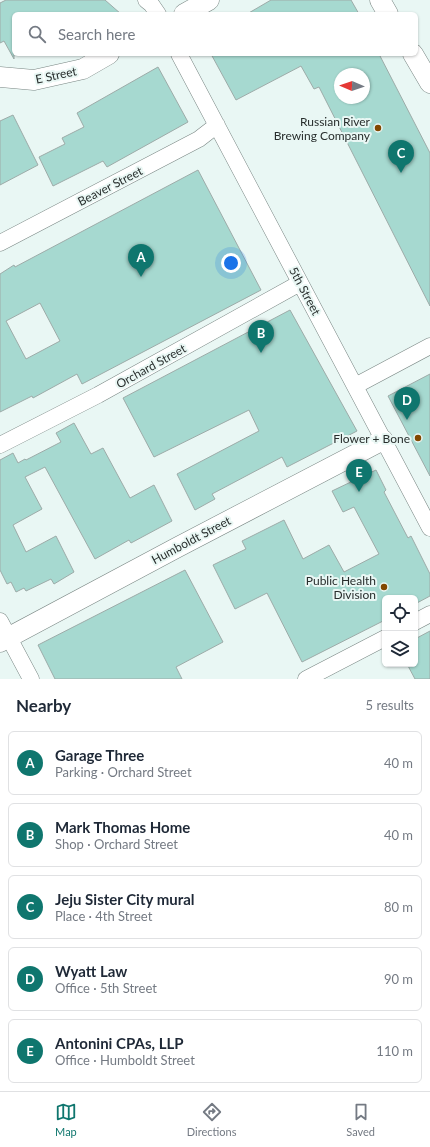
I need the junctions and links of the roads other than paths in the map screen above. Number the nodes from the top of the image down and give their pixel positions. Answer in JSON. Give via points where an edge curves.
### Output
{"nodes":[{"id":1,"x":146,"y":0,"type":"edge"},
{"id":2,"x":209,"y":0,"type":"edge"},
{"id":3,"x":380,"y":0,"type":"edge"},
{"id":4,"x":156,"y":12,"type":"edge"},
{"id":5,"x":188,"y":12,"type":"edge"},
{"id":6,"x":387,"y":12,"type":"edge"},
{"id":7,"x":106,"y":56,"type":"edge"},
{"id":8,"x":180,"y":56,"type":"edge"},
{"id":9,"x":414,"y":56,"type":"edge"},
{"id":10,"x":0,"y":77,"type":"edge"},
{"id":11,"x":430,"y":83,"type":"edge"},
{"id":12,"x":217,"y":125,"type":"junction"},
{"id":13,"x":0,"y":243,"type":"edge"},
{"id":14,"x":300,"y":283,"type":"junction"},
{"id":15,"x":430,"y":346,"type":"edge"},
{"id":16,"x":355,"y":386,"type":"junction"},
{"id":17,"x":383,"y":440,"type":"junction"},
{"id":18,"x":0,"y":445,"type":"edge"},
{"id":19,"x":430,"y":528,"type":"edge"},
{"id":20,"x":430,"y":614,"type":"edge"},
{"id":21,"x":418,"y":620,"type":"edge"},
{"id":22,"x":3,"y":633,"type":"edge"},
{"id":23,"x":382,"y":640,"type":"edge"},
{"id":24,"x":31,"y":679,"type":"edge"},
{"id":25,"x":306,"y":679,"type":"edge"}],
"edges":[{"from":1,"to":4,"type":"street"},
{"from":2,"to":5,"type":"street"},
{"from":3,"to":6,"type":"street"},
{"from":7,"to":10,"type":"street","name":"E Street","via":[[83,69],[34,80]]},
{"from":8,"to":12,"type":"street","name":"5th Street"},
{"from":9,"to":11,"type":"street"},
{"from":12,"to":13,"type":"street","name":"Beaver Street","via":[[199,139]]},
{"from":12,"to":14,"type":"street","name":"5th Street"},
{"from":14,"to":16,"type":"street","name":"5th Street"},
{"from":14,"to":18,"type":"street","name":"Orchard Street","via":[[98,395]]},
{"from":15,"to":16,"type":"street"},
{"from":16,"to":17,"type":"street","name":"5th Street"},
{"from":17,"to":19,"type":"street","name":"5th Street"},
{"from":17,"to":22,"type":"street","name":"Humboldt Street"},
{"from":20,"to":21,"type":"street"},
{"from":22,"to":24,"type":"street"},
{"from":23,"to":25,"type":"street"}]}
